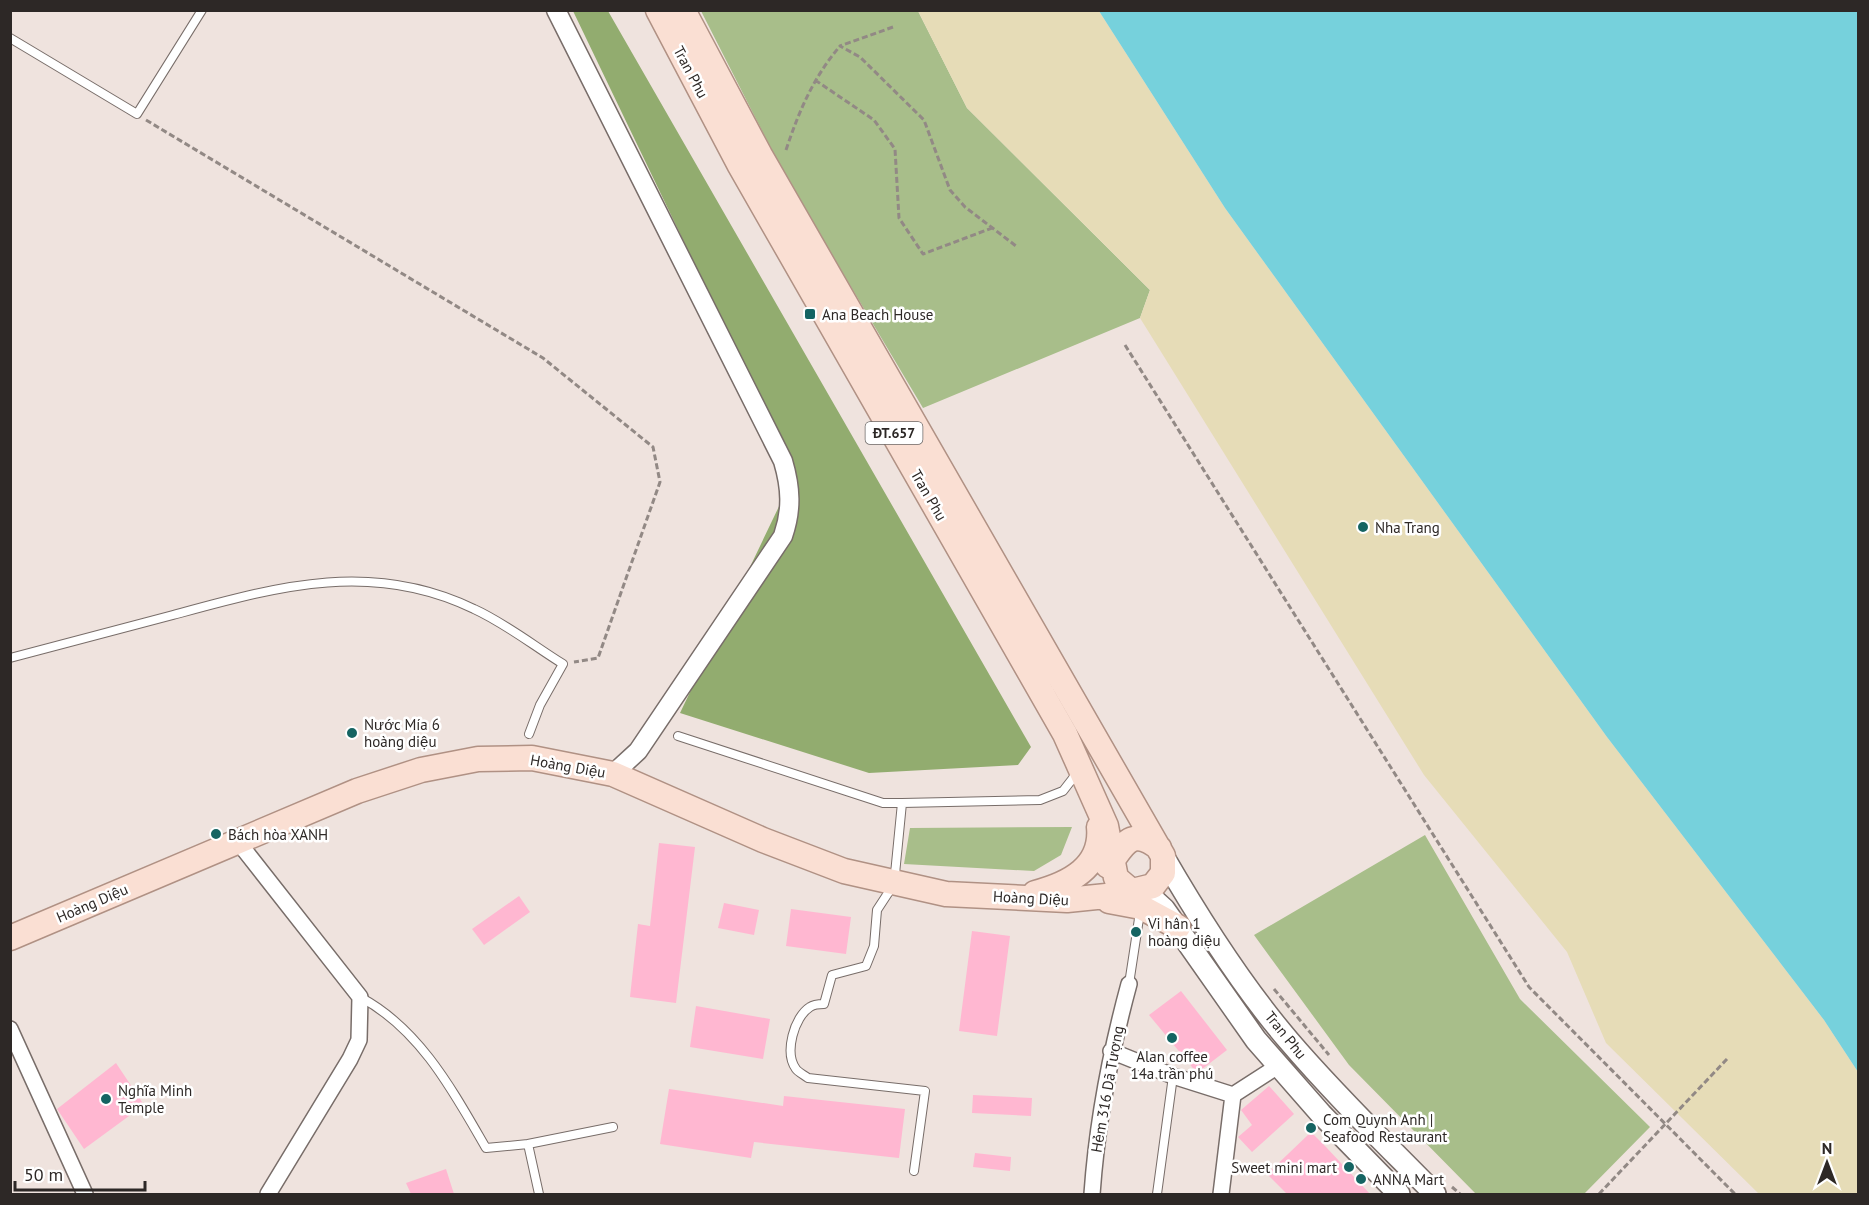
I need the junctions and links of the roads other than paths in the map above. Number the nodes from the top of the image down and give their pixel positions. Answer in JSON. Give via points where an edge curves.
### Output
{"nodes":[{"id":1,"x":202,"y":10,"type":"edge"},
{"id":2,"x":556,"y":10,"type":"edge"},
{"id":3,"x":658,"y":10,"type":"edge"},
{"id":4,"x":683,"y":10,"type":"edge"},
{"id":5,"x":10,"y":38,"type":"edge"},
{"id":6,"x":10,"y":658,"type":"edge"},
{"id":7,"x":529,"y":734,"type":"dead end"},
{"id":8,"x":678,"y":736,"type":"dead end"},
{"id":9,"x":1079,"y":765,"type":"junction"},
{"id":10,"x":613,"y":774,"type":"junction"},
{"id":11,"x":902,"y":802,"type":"junction"},
{"id":12,"x":1096,"y":802,"type":"junction"},
{"id":13,"x":239,"y":843,"type":"junction"},
{"id":14,"x":1161,"y":852,"type":"junction"},
{"id":15,"x":1112,"y":862,"type":"junction"},
{"id":16,"x":894,"y":884,"type":"junction"},
{"id":17,"x":1017,"y":896,"type":"junction"},
{"id":18,"x":1139,"y":899,"type":"junction"},
{"id":19,"x":1178,"y":927,"type":"joint"},
{"id":20,"x":10,"y":938,"type":"edge"},
{"id":21,"x":1129,"y":984,"type":"joint"},
{"id":22,"x":360,"y":997,"type":"junction"},
{"id":23,"x":10,"y":1029,"type":"edge"},
{"id":24,"x":1111,"y":1051,"type":"junction"},
{"id":25,"x":1278,"y":1066,"type":"junction"},
{"id":26,"x":1173,"y":1076,"type":"junction"},
{"id":27,"x":1233,"y":1095,"type":"junction"},
{"id":28,"x":613,"y":1127,"type":"dead end"},
{"id":29,"x":528,"y":1144,"type":"junction"},
{"id":30,"x":914,"y":1171,"type":"dead end"},
{"id":31,"x":85,"y":1194,"type":"edge"},
{"id":32,"x":268,"y":1194,"type":"edge"},
{"id":33,"x":539,"y":1194,"type":"edge"},
{"id":34,"x":1092,"y":1194,"type":"edge"},
{"id":35,"x":1157,"y":1194,"type":"edge"},
{"id":36,"x":1221,"y":1194,"type":"edge"},
{"id":37,"x":1399,"y":1194,"type":"edge"},
{"id":38,"x":1435,"y":1194,"type":"edge"}],
"edges":[{"from":1,"to":5,"type":"lane","via":[[136,114]]},
{"from":2,"to":10,"type":"street","via":[[783,462],[791,495],[790,517],[783,536],[638,751]]},
{"from":3,"to":9,"type":"main road","name":"Tran Phu","number":"ĐT.657","via":[[739,164],[1065,734]]},
{"from":4,"to":14,"type":"main road","name":"Tran Phu","number":"ĐT.657","via":[[760,155]]},
{"from":6,"to":7,"type":"lane","via":[[301,583],[345,579],[389,583],[474,609],[563,664]]},
{"from":8,"to":11,"type":"lane","via":[[883,803]]},
{"from":9,"to":11,"type":"lane","via":[[1076,777],[1063,791],[1040,800]]},
{"from":9,"to":12,"type":"main road","name":"Tran Phu","number":"ĐT.657"},
{"from":10,"to":13,"type":"main road","name":"Hoàng Diệu","via":[[532,758],[478,759],[421,770],[357,791]]},
{"from":10,"to":16,"type":"main road","name":"Hoàng Diệu","via":[[795,853],[844,872]]},
{"from":11,"to":16,"type":"lane"},
{"from":12,"to":15,"type":"main road","name":"Tran Phu","number":"ĐT.657","via":[[1111,841]]},
{"from":12,"to":17,"type":"main road","via":[[1100,836],[1091,863],[1068,882]]},
{"from":13,"to":20,"type":"main road","name":"Hoàng Diệu"},
{"from":13,"to":22,"type":"street"},
{"from":14,"to":15,"type":"main road","via":[[1144,839],[1135,839],[1120,847]]},
{"from":14,"to":18,"type":"main road","via":[[1160,880]]},
{"from":14,"to":38,"type":"main road","name":"Tran Phu","number":"ĐT.657","via":[[1196,913],[1288,1040]]},
{"from":15,"to":17,"type":"main road","name":"Hoàng Diệu","via":[[1101,874],[1085,882],[1052,892]]},
{"from":15,"to":18,"type":"main road","number":"ĐT.657","via":[[1121,885]]},
{"from":16,"to":17,"type":"main road","name":"Hoàng Diệu","via":[[946,894]]},
{"from":16,"to":30,"type":"lane","via":[[877,909],[874,946],[866,966],[832,975],[824,1004],[812,1005],[799,1017],[792,1041],[793,1061],[796,1070],[808,1078],[925,1090]]},
{"from":17,"to":18,"type":"main road","name":"Hoàng Diệu","via":[[1043,900]]},
{"from":18,"to":19,"type":"main road"},
{"from":18,"to":21,"type":"lane"},
{"from":19,"to":25,"type":"main road","name":"Tran Phu","via":[[1232,1008]]},
{"from":21,"to":24,"type":"street","name":"Hẻm 316 Dã Tượng"},
{"from":22,"to":29,"type":"lane","via":[[396,1020],[452,1089],[486,1148]]},
{"from":22,"to":32,"type":"street","via":[[358,1040],[350,1059]]},
{"from":23,"to":31,"type":"street"},
{"from":24,"to":26,"type":"street"},
{"from":24,"to":34,"type":"street","name":"Hẻm 316 Dã Tượng"},
{"from":25,"to":27,"type":"street"},
{"from":25,"to":37,"type":"main road","name":"Tran Phu"},
{"from":26,"to":27,"type":"street"},
{"from":26,"to":35,"type":"lane"},
{"from":27,"to":36,"type":"street"},
{"from":28,"to":29,"type":"lane"},
{"from":29,"to":33,"type":"lane"}]}
